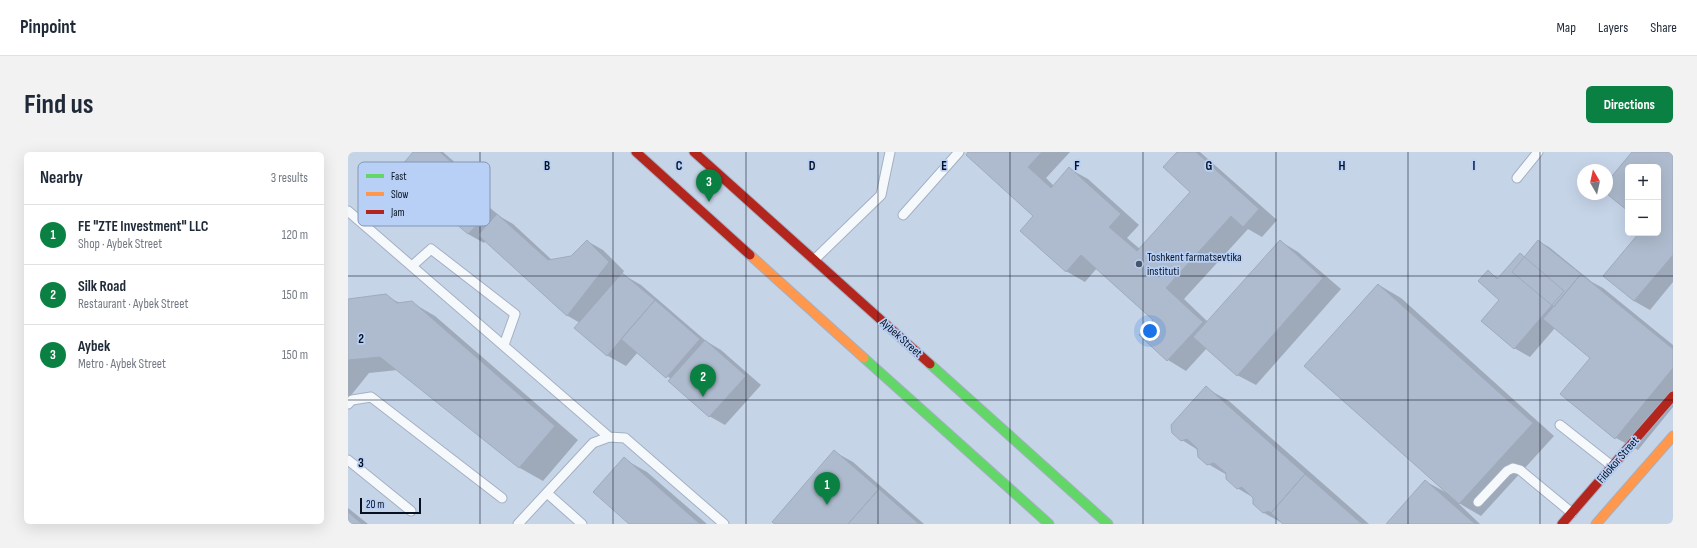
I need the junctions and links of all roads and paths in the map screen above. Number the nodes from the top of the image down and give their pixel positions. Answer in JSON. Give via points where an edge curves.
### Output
{"nodes":[{"id":1,"x":636,"y":152,"type":"edge"},
{"id":2,"x":694,"y":152,"type":"edge"},
{"id":3,"x":890,"y":152,"type":"edge"},
{"id":4,"x":959,"y":152,"type":"edge"},
{"id":5,"x":1538,"y":152,"type":"edge"},
{"id":6,"x":1517,"y":178,"type":"dead end"},
{"id":7,"x":348,"y":211,"type":"edge"},
{"id":8,"x":904,"y":215,"type":"dead end"},
{"id":9,"x":358,"y":220,"type":"edge"},
{"id":10,"x":365,"y":226,"type":"edge"},
{"id":11,"x":814,"y":260,"type":"junction"},
{"id":12,"x":412,"y":266,"type":"junction"},
{"id":13,"x":504,"y":345,"type":"junction"},
{"id":14,"x":1673,"y":396,"type":"edge"},
{"id":15,"x":348,"y":404,"type":"edge"},
{"id":16,"x":1560,"y":425,"type":"dead end"},
{"id":17,"x":1673,"y":436,"type":"edge"},
{"id":18,"x":609,"y":437,"type":"junction"},
{"id":19,"x":348,"y":460,"type":"edge"},
{"id":20,"x":1612,"y":466,"type":"junction"},
{"id":21,"x":547,"y":493,"type":"junction"},
{"id":22,"x":502,"y":498,"type":"dead end"},
{"id":23,"x":1478,"y":502,"type":"dead end"},
{"id":24,"x":411,"y":511,"type":"dead end"},
{"id":25,"x":1572,"y":513,"type":"junction"},
{"id":26,"x":518,"y":524,"type":"edge"},
{"id":27,"x":582,"y":524,"type":"edge"},
{"id":28,"x":724,"y":524,"type":"edge"},
{"id":29,"x":1049,"y":524,"type":"edge"},
{"id":30,"x":1108,"y":524,"type":"edge"},
{"id":31,"x":1562,"y":524,"type":"edge"},
{"id":32,"x":1596,"y":524,"type":"edge"}],
"edges":[{"from":1,"to":29,"type":"main road"},
{"from":2,"to":11,"type":"main road","name":"Aybek Street"},
{"from":3,"to":11,"type":"lane","via":[[881,195]]},
{"from":4,"to":8,"type":"lane"},
{"from":5,"to":6,"type":"lane"},
{"from":7,"to":9,"type":"lane"},
{"from":10,"to":12,"type":"lane"},
{"from":11,"to":30,"type":"main road","name":"Aybek Street"},
{"from":12,"to":13,"type":"lane"},
{"from":12,"to":13,"type":"lane","via":[[431,249],[515,314]]},
{"from":13,"to":18,"type":"lane"},
{"from":14,"to":20,"type":"main road","name":"Fidokor Street"},
{"from":15,"to":22,"type":"lane","via":[[352,400],[370,397]]},
{"from":16,"to":20,"type":"lane"},
{"from":17,"to":32,"type":"main road"},
{"from":18,"to":21,"type":"lane","via":[[593,443]]},
{"from":18,"to":28,"type":"lane","via":[[625,438]]},
{"from":19,"to":24,"type":"lane"},
{"from":20,"to":25,"type":"main road","name":"Fidokor Street"},
{"from":21,"to":26,"type":"lane"},
{"from":21,"to":27,"type":"lane"},
{"from":23,"to":25,"type":"lane","via":[[1507,471],[1513,468],[1520,470]]},
{"from":25,"to":31,"type":"main road","name":"Fidokor Street"}]}
